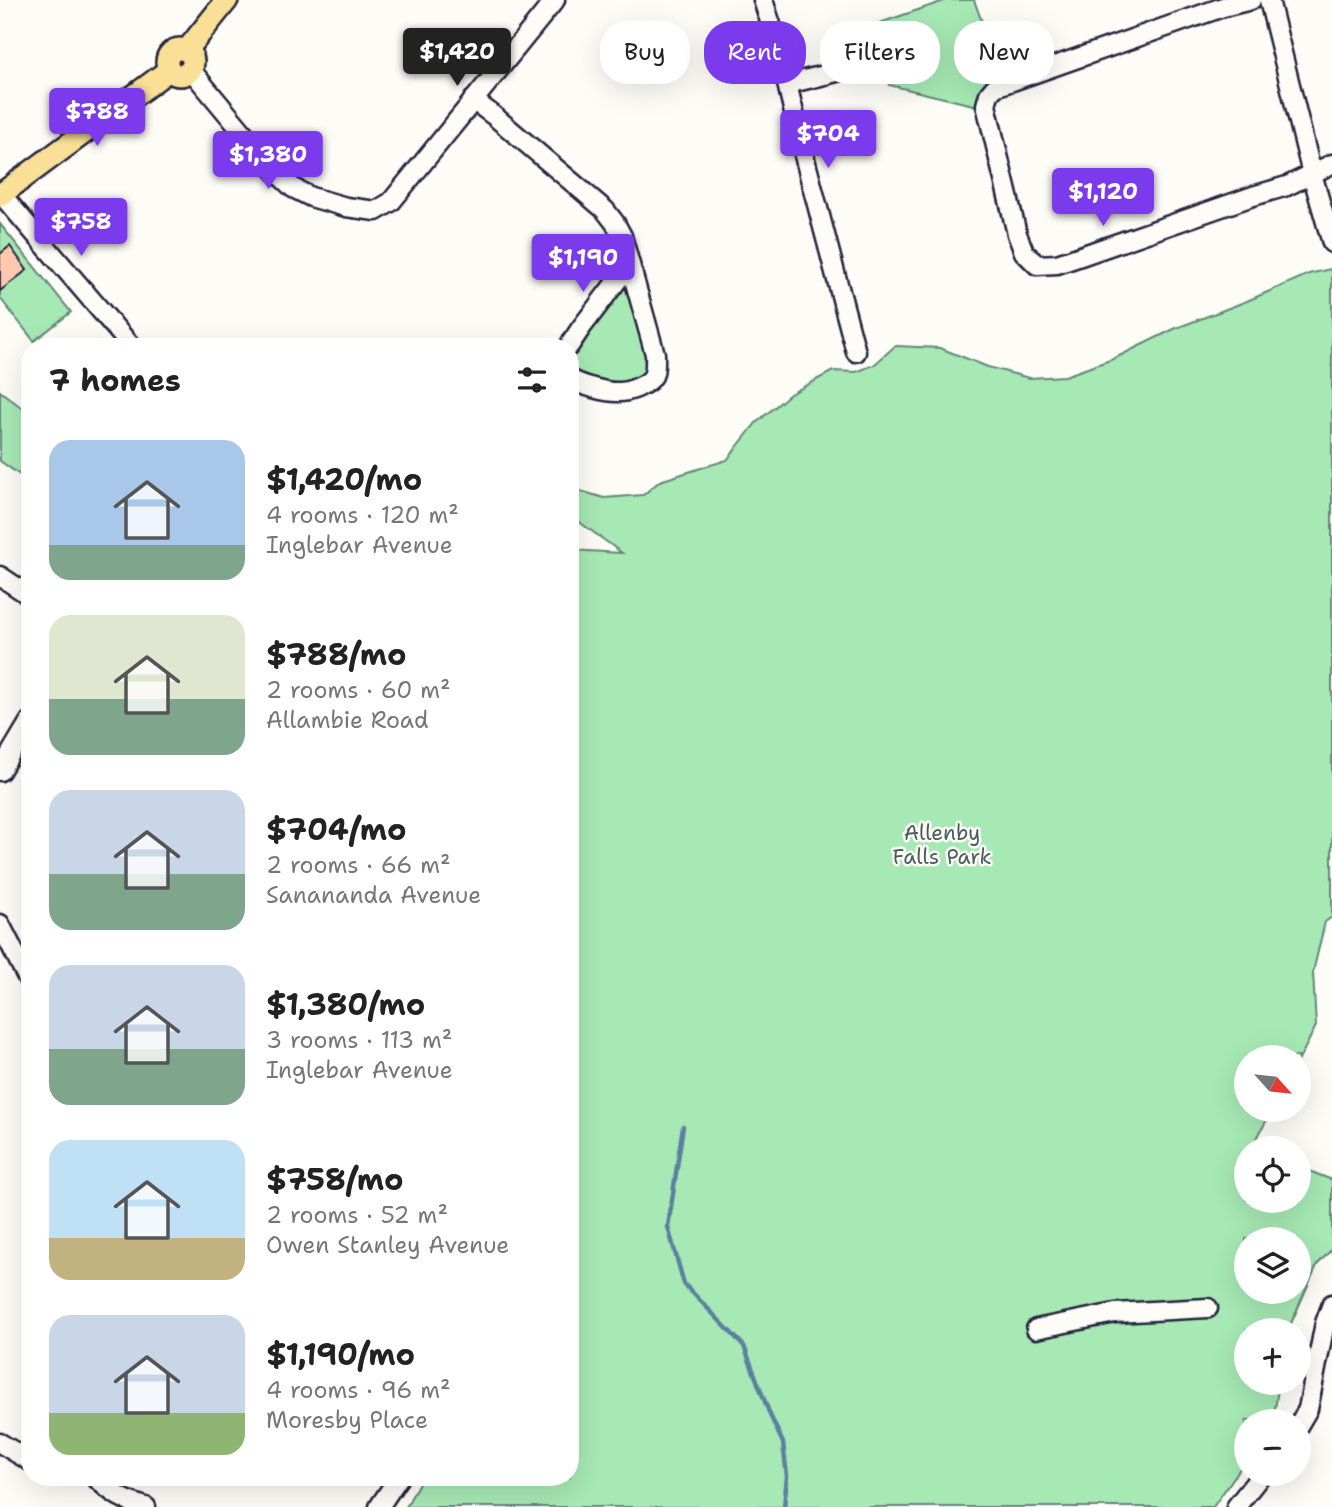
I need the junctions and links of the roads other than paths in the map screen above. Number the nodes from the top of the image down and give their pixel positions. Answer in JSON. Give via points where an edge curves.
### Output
{"nodes":[{"id":1,"x":227,"y":0,"type":"edge"},
{"id":2,"x":555,"y":0,"type":"edge"},
{"id":3,"x":763,"y":0,"type":"edge"},
{"id":4,"x":1251,"y":0,"type":"edge"},
{"id":5,"x":1269,"y":0,"type":"edge"},
{"id":6,"x":770,"y":21,"type":"edge"},
{"id":7,"x":182,"y":63,"type":"junction"},
{"id":8,"x":787,"y":84,"type":"edge"},
{"id":9,"x":473,"y":100,"type":"junction"},
{"id":10,"x":1332,"y":164,"type":"edge"},
{"id":11,"x":1312,"y":174,"type":"junction"},
{"id":12,"x":1,"y":194,"type":"edge"},
{"id":13,"x":1332,"y":243,"type":"edge"},
{"id":14,"x":629,"y":265,"type":"junction"},
{"id":15,"x":124,"y":338,"type":"edge"},
{"id":16,"x":574,"y":338,"type":"edge"},
{"id":17,"x":856,"y":352,"type":"dead end"},
{"id":18,"x":579,"y":383,"type":"edge"},
{"id":19,"x":0,"y":576,"type":"edge"},
{"id":20,"x":21,"y":590,"type":"edge"},
{"id":21,"x":21,"y":736,"type":"edge"},
{"id":22,"x":0,"y":771,"type":"edge"},
{"id":23,"x":0,"y":924,"type":"edge"},
{"id":24,"x":21,"y":965,"type":"edge"},
{"id":25,"x":1332,"y":1304,"type":"edge"},
{"id":26,"x":1208,"y":1308,"type":"dead end"},
{"id":27,"x":1036,"y":1329,"type":"dead end"},
{"id":28,"x":1308,"y":1409,"type":"edge"},
{"id":29,"x":0,"y":1443,"type":"edge"},
{"id":30,"x":21,"y":1456,"type":"edge"},
{"id":31,"x":104,"y":1486,"type":"edge"},
{"id":32,"x":393,"y":1486,"type":"edge"},
{"id":33,"x":1253,"y":1486,"type":"edge"},
{"id":34,"x":146,"y":1507,"type":"edge"},
{"id":35,"x":379,"y":1507,"type":"edge"},
{"id":36,"x":1236,"y":1507,"type":"edge"}],
"edges":[{"from":1,"to":7,"type":"main road"},
{"from":2,"to":9,"type":"street"},
{"from":3,"to":6,"type":"street"},
{"from":4,"to":11,"type":"street","via":[[995,88],[989,94],[986,105],[1024,253],[1037,265],[1056,264]]},
{"from":5,"to":11,"type":"street"},
{"from":7,"to":9,"type":"street","via":[[293,188],[334,204],[376,211],[391,202]]},
{"from":7,"to":12,"type":"main road"},
{"from":8,"to":17,"type":"street"},
{"from":9,"to":14,"type":"street","via":[[605,210],[622,236]]},
{"from":10,"to":11,"type":"street"},
{"from":11,"to":13,"type":"street"},
{"from":12,"to":15,"type":"street"},
{"from":14,"to":16,"type":"street"},
{"from":14,"to":18,"type":"street","via":[[655,354],[652,378],[620,392]]},
{"from":19,"to":20,"type":"street"},
{"from":21,"to":22,"type":"street"},
{"from":23,"to":24,"type":"street"},
{"from":25,"to":28,"type":"street"},
{"from":26,"to":27,"type":"street","via":[[1115,1313]]},
{"from":29,"to":30,"type":"street"},
{"from":31,"to":34,"type":"street"},
{"from":32,"to":35,"type":"street"},
{"from":33,"to":36,"type":"street"}]}
